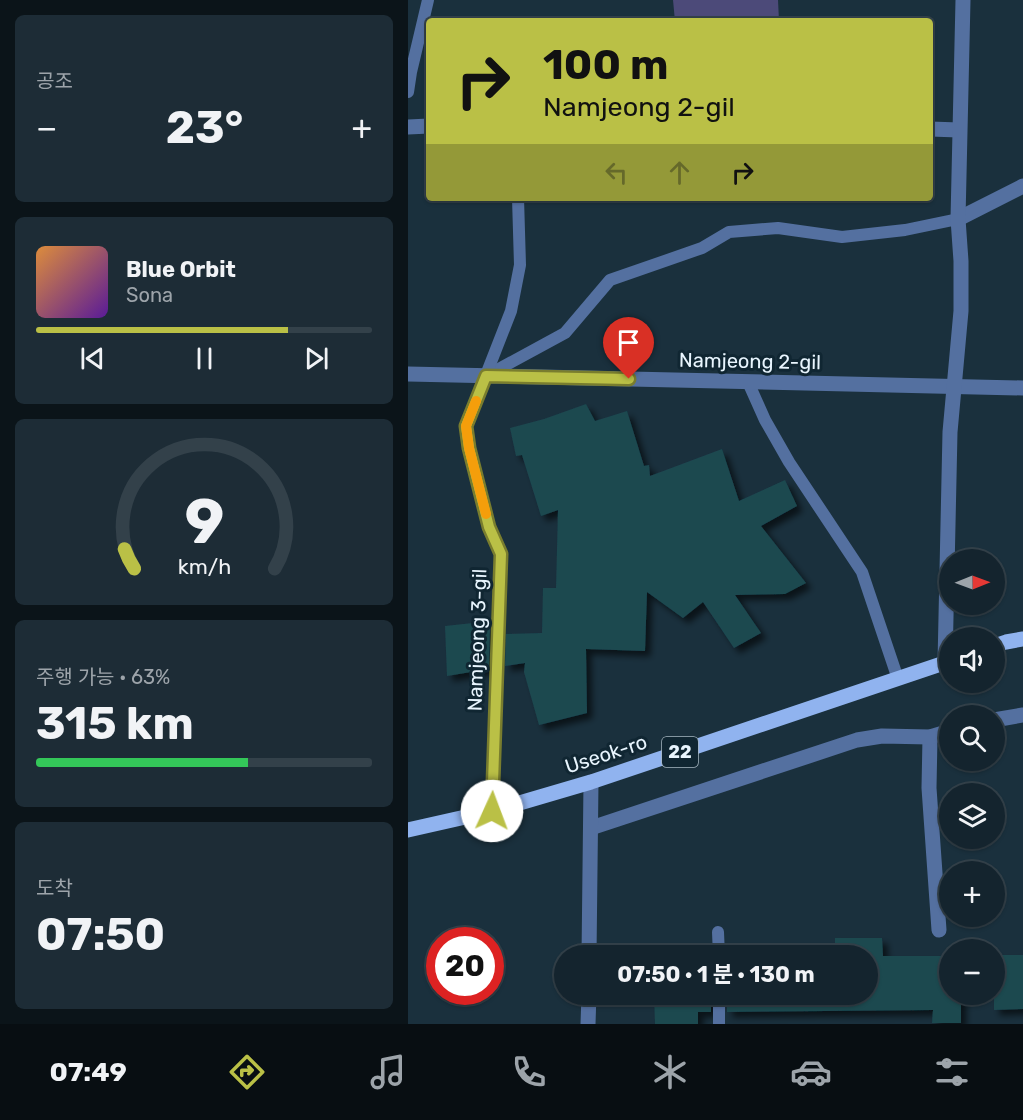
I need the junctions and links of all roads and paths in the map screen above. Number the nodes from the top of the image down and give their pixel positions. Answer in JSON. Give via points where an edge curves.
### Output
{"nodes":[{"id":1,"x":428,"y":0,"type":"edge"},
{"id":2,"x":963,"y":0,"type":"edge"},
{"id":3,"x":408,"y":92,"type":"edge"},
{"id":4,"x":426,"y":126,"type":"edge"},
{"id":5,"x":408,"y":127,"type":"edge"},
{"id":6,"x":933,"y":129,"type":"edge"},
{"id":7,"x":959,"y":130,"type":"junction"},
{"id":8,"x":1023,"y":186,"type":"edge"},
{"id":9,"x":518,"y":201,"type":"edge"},
{"id":10,"x":958,"y":219,"type":"junction"},
{"id":11,"x":408,"y":374,"type":"edge"},
{"id":12,"x":486,"y":376,"type":"junction"},
{"id":13,"x":748,"y":382,"type":"junction"},
{"id":14,"x":955,"y":387,"type":"junction"},
{"id":15,"x":1023,"y":388,"type":"edge"},
{"id":16,"x":947,"y":627,"type":"edge"},
{"id":17,"x":1023,"y":639,"type":"edge"},
{"id":18,"x":1005,"y":642,"type":"edge"},
{"id":19,"x":939,"y":665,"type":"edge"},
{"id":20,"x":898,"y":679,"type":"junction"},
{"id":21,"x":1023,"y":715,"type":"edge"},
{"id":22,"x":1005,"y":718,"type":"edge"},
{"id":23,"x":939,"y":734,"type":"edge"},
{"id":24,"x":930,"y":737,"type":"junction"},
{"id":25,"x":591,"y":782,"type":"junction"},
{"id":26,"x":492,"y":811,"type":"junction"},
{"id":27,"x":591,"y":828,"type":"junction"},
{"id":28,"x":408,"y":830,"type":"edge"},
{"id":29,"x":939,"y":930,"type":"dead end"},
{"id":30,"x":718,"y":932,"type":"dead end"},
{"id":31,"x":589,"y":945,"type":"edge"},
{"id":32,"x":718,"y":945,"type":"edge"},
{"id":33,"x":589,"y":1005,"type":"edge"},
{"id":34,"x":719,"y":1005,"type":"edge"},
{"id":35,"x":588,"y":1024,"type":"edge"},
{"id":36,"x":719,"y":1024,"type":"edge"}],
"edges":[{"from":1,"to":3,"type":"lane"},
{"from":2,"to":7,"type":"street"},
{"from":4,"to":5,"type":"street"},
{"from":6,"to":7,"type":"street"},
{"from":7,"to":10,"type":"street"},
{"from":8,"to":10,"type":"street"},
{"from":9,"to":12,"type":"lane","name":"Namjeong 3-gil","via":[[520,265],[511,311]]},
{"from":10,"to":12,"type":"lane","via":[[842,237],[778,228],[729,232],[702,248],[610,280],[565,333]]},
{"from":10,"to":14,"type":"street","via":[[962,310]]},
{"from":11,"to":12,"type":"street","name":"Namjeong 2-gil"},
{"from":12,"to":13,"type":"street","name":"Namjeong 2-gil"},
{"from":12,"to":26,"type":"lane","name":"Namjeong 3-gil","via":[[466,426],[489,527],[501,554]]},
{"from":13,"to":14,"type":"street","name":"Namjeong 2-gil"},
{"from":13,"to":20,"type":"lane","via":[[789,462],[862,572]]},
{"from":14,"to":15,"type":"street","name":"Namjeong 2-gil"},
{"from":14,"to":16,"type":"street","via":[[950,432]]},
{"from":17,"to":18,"type":"main road"},
{"from":19,"to":20,"type":"main road","name":"Useok-ro","number":"22"},
{"from":20,"to":25,"type":"main road","name":"Useok-ro","number":"22"},
{"from":21,"to":22,"type":"street"},
{"from":23,"to":24,"type":"street"},
{"from":24,"to":27,"type":"street","via":[[857,740]]},
{"from":24,"to":29,"type":"street","via":[[929,788]]},
{"from":25,"to":26,"type":"main road","name":"Useok-ro","number":"22"},
{"from":25,"to":27,"type":"street"},
{"from":26,"to":28,"type":"main road","name":"Useok-ro","number":"22"},
{"from":27,"to":31,"type":"street"},
{"from":30,"to":32,"type":"lane"},
{"from":33,"to":35,"type":"street"},
{"from":34,"to":36,"type":"lane"}]}
